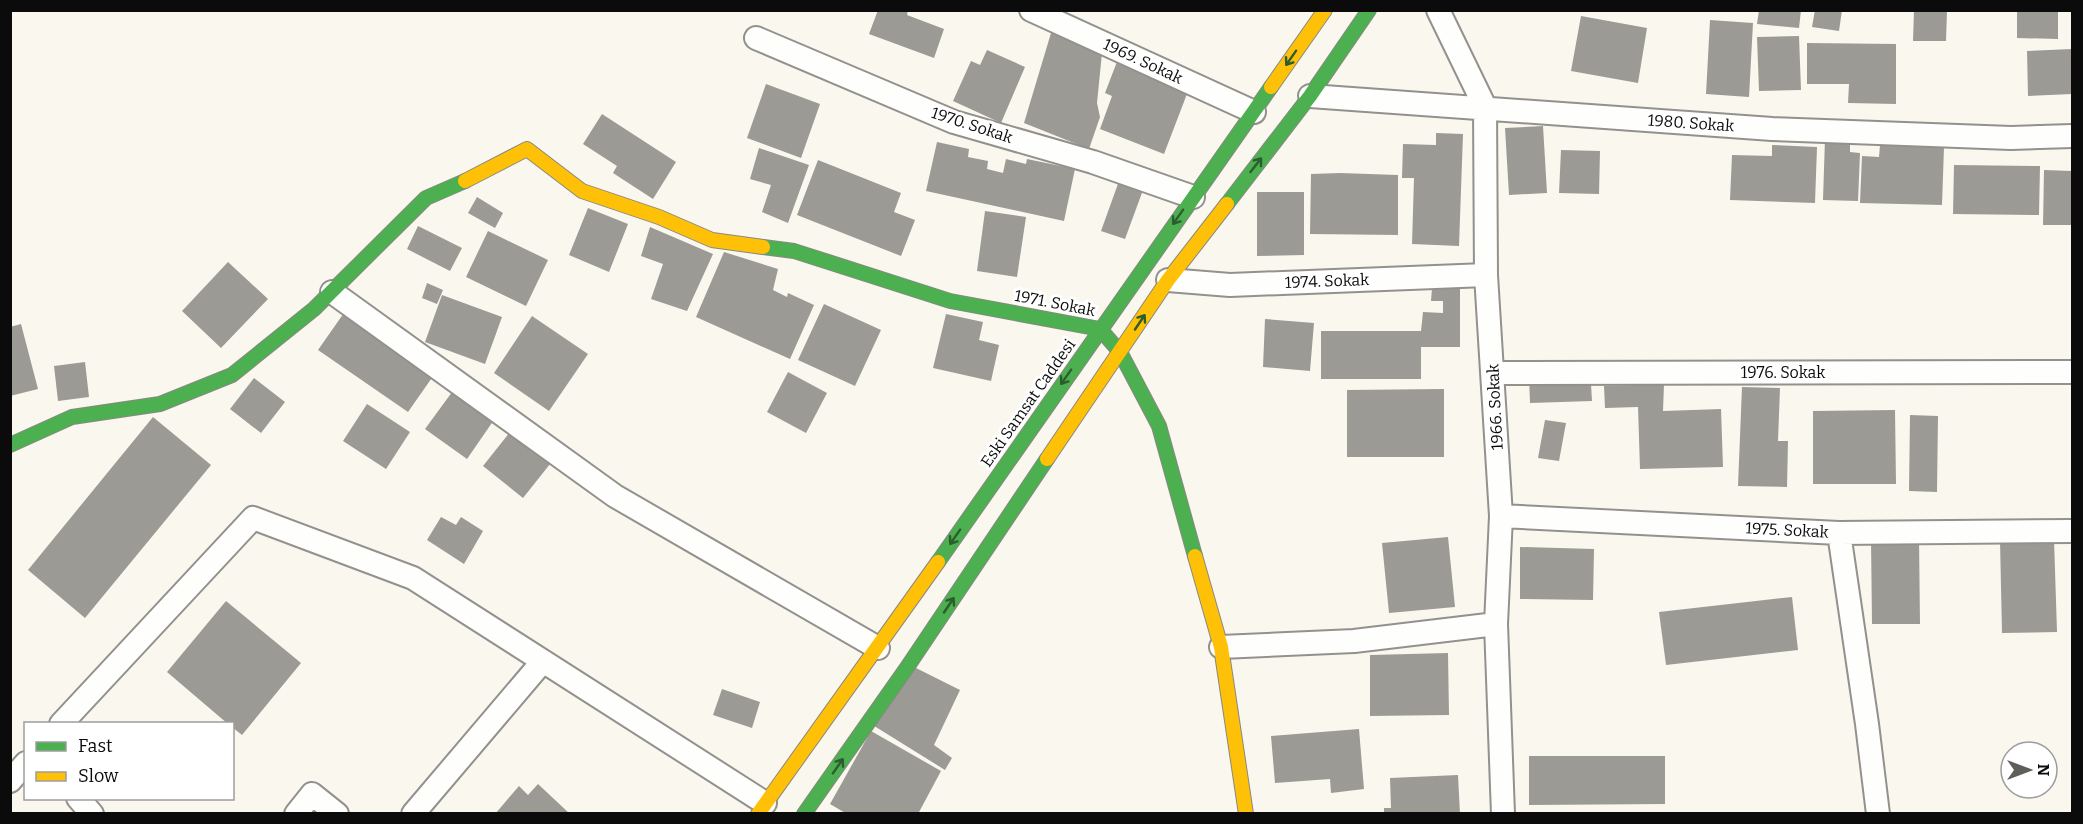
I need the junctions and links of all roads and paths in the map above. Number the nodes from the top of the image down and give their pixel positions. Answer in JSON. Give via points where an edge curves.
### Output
{"nodes":[{"id":1,"x":1031,"y":10,"type":"edge"},
{"id":2,"x":1325,"y":10,"type":"edge"},
{"id":3,"x":1370,"y":10,"type":"edge"},
{"id":4,"x":1437,"y":10,"type":"edge"},
{"id":5,"x":756,"y":38,"type":"dead end"},
{"id":6,"x":1310,"y":96,"type":"junction"},
{"id":7,"x":1485,"y":107,"type":"junction"},
{"id":8,"x":1254,"y":112,"type":"junction"},
{"id":9,"x":2073,"y":136,"type":"edge"},
{"id":10,"x":1193,"y":197,"type":"junction"},
{"id":11,"x":1486,"y":275,"type":"junction"},
{"id":12,"x":1168,"y":280,"type":"junction"},
{"id":13,"x":333,"y":292,"type":"junction"},
{"id":14,"x":1100,"y":329,"type":"junction"},
{"id":15,"x":1120,"y":352,"type":"junction"},
{"id":16,"x":2073,"y":372,"type":"edge"},
{"id":17,"x":1493,"y":373,"type":"junction"},
{"id":18,"x":10,"y":445,"type":"edge"},
{"id":19,"x":1501,"y":516,"type":"junction"},
{"id":20,"x":2073,"y":531,"type":"edge"},
{"id":21,"x":1839,"y":533,"type":"junction"},
{"id":22,"x":1496,"y":624,"type":"junction"},
{"id":23,"x":1221,"y":647,"type":"junction"},
{"id":24,"x":878,"y":648,"type":"junction"},
{"id":25,"x":543,"y":661,"type":"junction"},
{"id":26,"x":62,"y":722,"type":"edge"},
{"id":27,"x":24,"y":765,"type":"edge"},
{"id":28,"x":10,"y":781,"type":"edge"},
{"id":29,"x":80,"y":800,"type":"edge"},
{"id":30,"x":761,"y":808,"type":"edge"},
{"id":31,"x":92,"y":813,"type":"edge"},
{"id":32,"x":296,"y":813,"type":"edge"},
{"id":33,"x":337,"y":813,"type":"edge"},
{"id":34,"x":413,"y":813,"type":"edge"},
{"id":35,"x":804,"y":813,"type":"edge"},
{"id":36,"x":1246,"y":813,"type":"edge"},
{"id":37,"x":1503,"y":813,"type":"edge"},
{"id":38,"x":1878,"y":813,"type":"edge"}],
"edges":[{"from":1,"to":8,"type":"street","name":"1969. Sokak"},
{"from":2,"to":8,"type":"street","name":"Eski Samsat Caddesi","one_way":true},
{"from":3,"to":6,"type":"street"},
{"from":4,"to":7,"type":"street","name":"1966. Sokak"},
{"from":5,"to":10,"type":"street","name":"1970. Sokak","via":[[954,122],[1093,162]]},
{"from":6,"to":7,"type":"street","name":"1980. Sokak"},
{"from":12,"to":6,"type":"street","one_way":true},
{"from":7,"to":9,"type":"street","name":"1980. Sokak","via":[[1772,129],[2011,138]]},
{"from":7,"to":11,"type":"street","name":"1966. Sokak"},
{"from":8,"to":10,"type":"street","name":"Eski Samsat Caddesi"},
{"from":10,"to":14,"type":"street","name":"Eski Samsat Caddesi","one_way":true},
{"from":11,"to":12,"type":"street","name":"1974. Sokak","via":[[1230,285]]},
{"from":11,"to":17,"type":"street","name":"1966. Sokak"},
{"from":15,"to":12,"type":"street","one_way":true},
{"from":13,"to":14,"type":"street","name":"1971. Sokak","via":[[426,198],[527,148],[582,191],[712,240],[794,251],[950,301]]},
{"from":13,"to":18,"type":"street","via":[[232,375],[160,404],[72,417]]},
{"from":13,"to":24,"type":"street","via":[[615,496]]},
{"from":14,"to":15,"type":"street","name":"1971. Sokak"},
{"from":14,"to":24,"type":"street","name":"Eski Samsat Caddesi","one_way":true},
{"from":15,"to":23,"type":"street","name":"1971. Sokak","via":[[1159,426]]},
{"from":35,"to":15,"type":"street","one_way":true},
{"from":16,"to":17,"type":"street","name":"1976. Sokak"},
{"from":17,"to":19,"type":"street","name":"1966. Sokak"},
{"from":19,"to":21,"type":"street","name":"1975. Sokak"},
{"from":19,"to":22,"type":"street","name":"1966. Sokak"},
{"from":20,"to":21,"type":"street","name":"1975. Sokak"},
{"from":21,"to":38,"type":"street"},
{"from":22,"to":23,"type":"street","via":[[1354,641]]},
{"from":22,"to":37,"type":"street","name":"1966. Sokak"},
{"from":23,"to":36,"type":"street","name":"1971. Sokak"},
{"from":24,"to":30,"type":"street","name":"Eski Samsat Caddesi"},
{"from":25,"to":26,"type":"street","via":[[413,578],[253,518]]},
{"from":25,"to":30,"type":"street"},
{"from":25,"to":34,"type":"street"},
{"from":27,"to":28,"type":"street"},
{"from":29,"to":31,"type":"street"},
{"from":32,"to":33,"type":"street","via":[[312,794]]}]}
